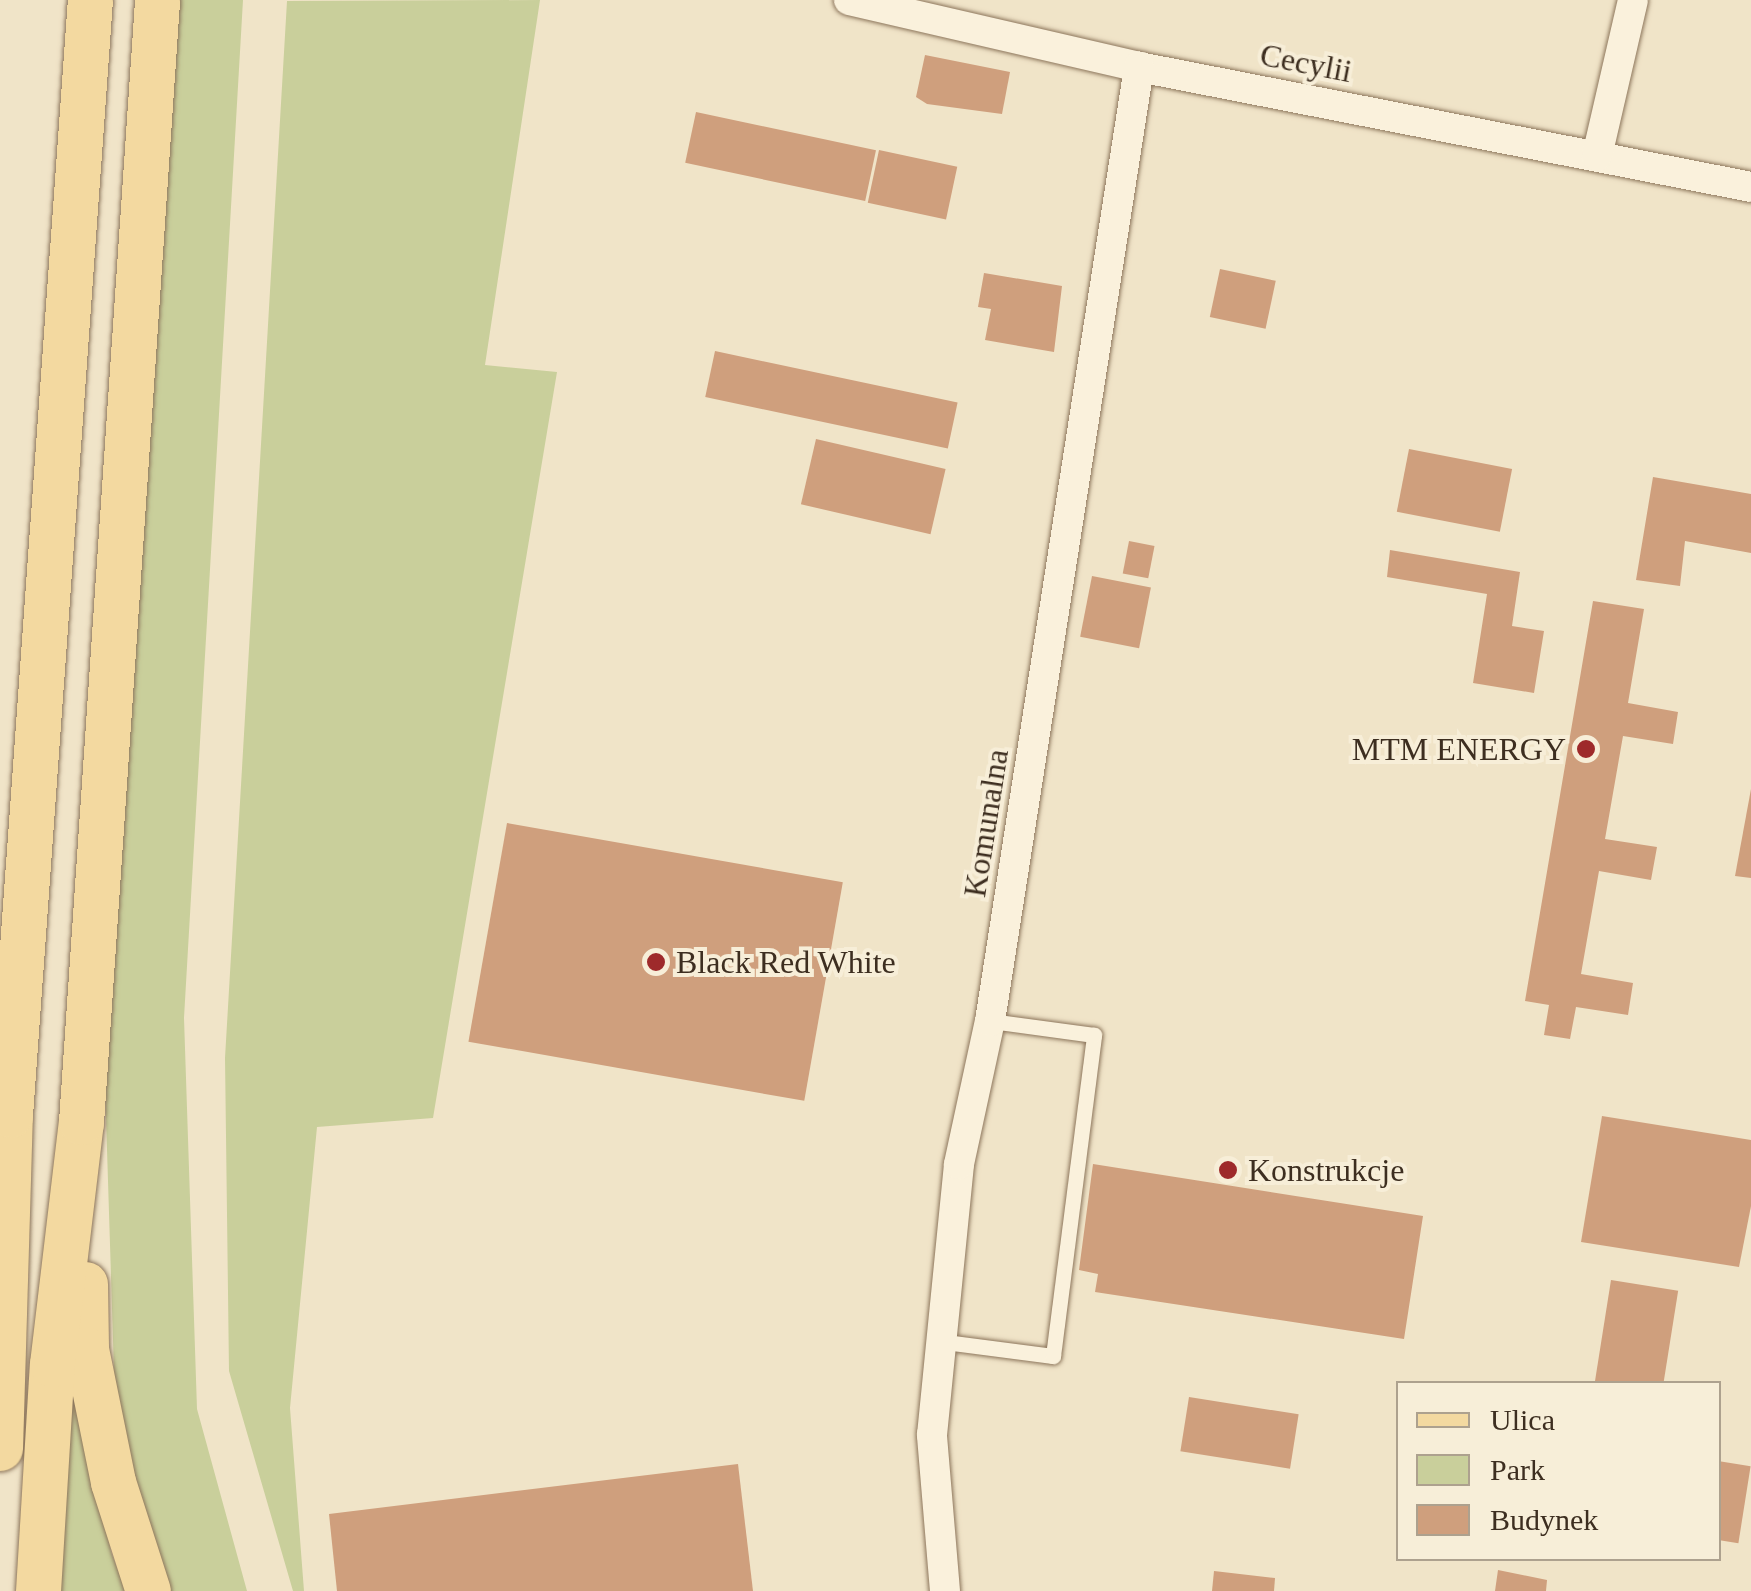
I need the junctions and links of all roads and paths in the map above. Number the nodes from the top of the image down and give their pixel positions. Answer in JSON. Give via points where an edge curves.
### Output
{"nodes":[{"id":1,"x":90,"y":0,"type":"edge"},
{"id":2,"x":156,"y":0,"type":"edge"},
{"id":3,"x":849,"y":0,"type":"edge"},
{"id":4,"x":1633,"y":0,"type":"edge"},
{"id":5,"x":1139,"y":66,"type":"junction"},
{"id":6,"x":1597,"y":156,"type":"junction"},
{"id":7,"x":1751,"y":188,"type":"edge"},
{"id":8,"x":990,"y":1022,"type":"junction"},
{"id":9,"x":10,"y":1115,"type":"junction"},
{"id":10,"x":80,"y":1122,"type":"junction"},
{"id":11,"x":0,"y":1172,"type":"edge"},
{"id":12,"x":946,"y":1342,"type":"junction"},
{"id":13,"x":0,"y":1448,"type":"edge"},
{"id":14,"x":38,"y":1591,"type":"edge"},
{"id":15,"x":148,"y":1591,"type":"edge"},
{"id":16,"x":945,"y":1591,"type":"edge"}],
"edges":[{"from":1,"to":9,"type":"main road"},
{"from":2,"to":10,"type":"main road"},
{"from":3,"to":5,"type":"street","name":"Cecylii"},
{"from":4,"to":6,"type":"street"},
{"from":5,"to":6,"type":"street","name":"Cecylii"},
{"from":5,"to":8,"type":"street","name":"Komunalna"},
{"from":6,"to":7,"type":"street","name":"Cecylii"},
{"from":8,"to":12,"type":"street","name":"Komunalna","via":[[959,1164]]},
{"from":8,"to":12,"type":"lane","via":[[1094,1035],[1053,1356]]},
{"from":9,"to":11,"type":"main road"},
{"from":9,"to":13,"type":"main road"},
{"from":10,"to":14,"type":"main road","via":[[52,1364]]},
{"from":10,"to":15,"type":"main road","via":[[86,1349],[113,1482]]},
{"from":12,"to":16,"type":"street","name":"Komunalna","via":[[932,1435]]}]}
